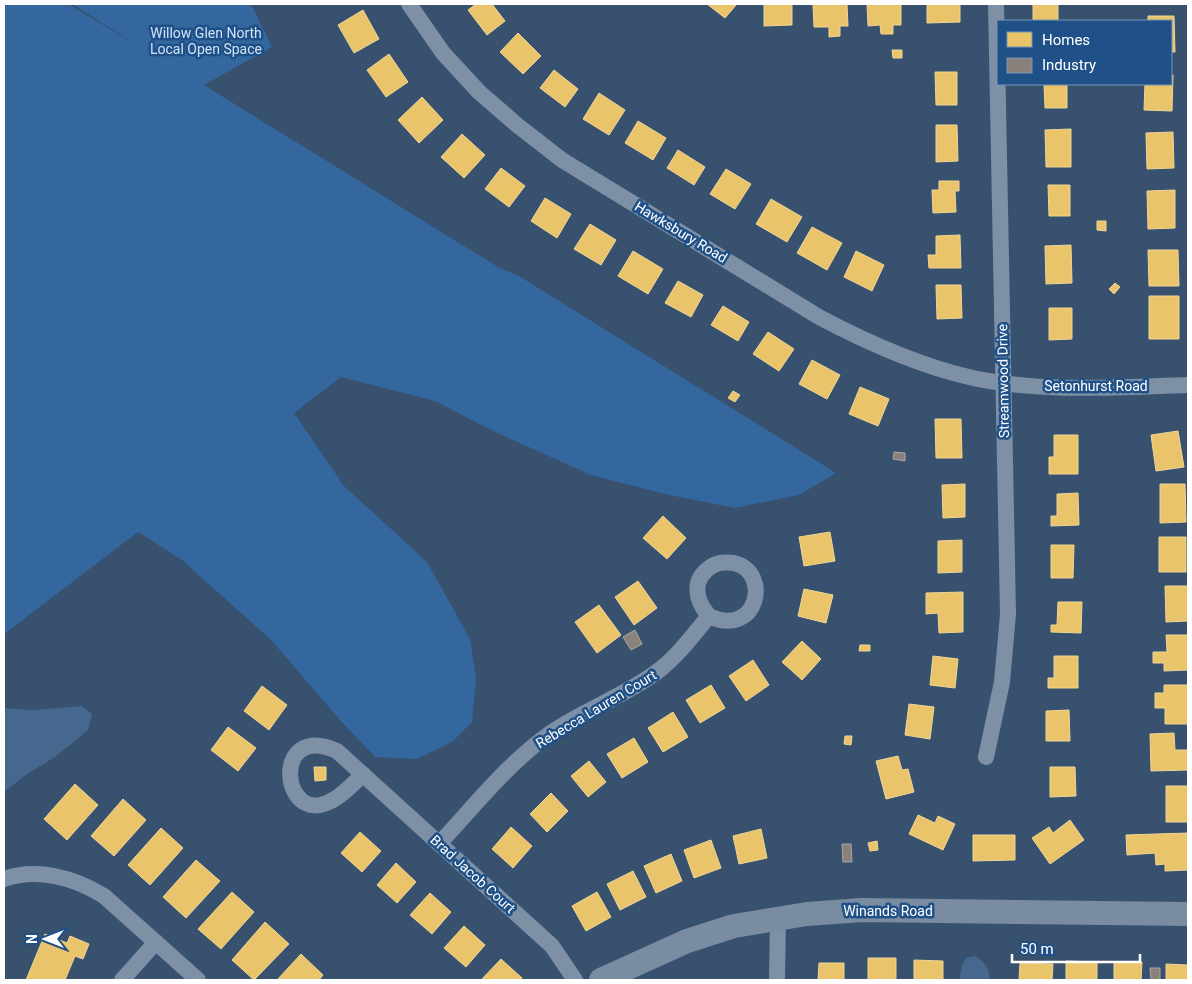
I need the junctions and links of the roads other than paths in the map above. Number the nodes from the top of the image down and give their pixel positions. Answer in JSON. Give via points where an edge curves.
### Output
{"nodes":[{"id":1,"x":409,"y":4,"type":"edge"},
{"id":2,"x":996,"y":4,"type":"edge"},
{"id":3,"x":997,"y":58,"type":"edge"},
{"id":4,"x":997,"y":85,"type":"edge"},
{"id":5,"x":1003,"y":383,"type":"junction"},
{"id":6,"x":1188,"y":385,"type":"edge"},
{"id":7,"x":709,"y":616,"type":"dead end"},
{"id":8,"x":986,"y":757,"type":"dead end"},
{"id":9,"x":363,"y":774,"type":"dead end"},
{"id":10,"x":439,"y":844,"type":"junction"},
{"id":11,"x":4,"y":879,"type":"edge"},
{"id":12,"x":1188,"y":914,"type":"edge"},
{"id":13,"x":778,"y":918,"type":"junction"},
{"id":14,"x":156,"y":942,"type":"junction"},
{"id":15,"x":122,"y":980,"type":"edge"},
{"id":16,"x":198,"y":980,"type":"edge"},
{"id":17,"x":575,"y":980,"type":"edge"},
{"id":18,"x":601,"y":980,"type":"edge"},
{"id":19,"x":777,"y":980,"type":"edge"}],
"edges":[{"from":1,"to":5,"type":"street","name":"Hawksbury Road","via":[[443,53],[480,92],[562,160],[858,338],[941,369]]},
{"from":2,"to":3,"type":"street","name":"Streamwood Drive"},
{"from":4,"to":5,"type":"street","name":"Streamwood Drive"},
{"from":5,"to":6,"type":"street","name":"Setonhurst Road","via":[[1064,388]]},
{"from":5,"to":8,"type":"street","name":"Streamwood Drive","via":[[1008,614],[1002,682]]},
{"from":7,"to":10,"type":"street","name":"Rebecca Lauren Court","via":[[658,671],[554,731],[528,750]]},
{"from":9,"to":10,"type":"street","name":"Brad Jacob Court"},
{"from":10,"to":17,"type":"street","name":"Brad Jacob Court","via":[[552,946]]},
{"from":11,"to":14,"type":"street","via":[[40,874],[88,886]]},
{"from":12,"to":13,"type":"street","name":"Winands Road","via":[[862,910]]},
{"from":13,"to":18,"type":"street","name":"Winands Road","via":[[734,926],[687,941]]},
{"from":13,"to":19,"type":"street"},
{"from":14,"to":15,"type":"street"},
{"from":14,"to":16,"type":"street"}]}
